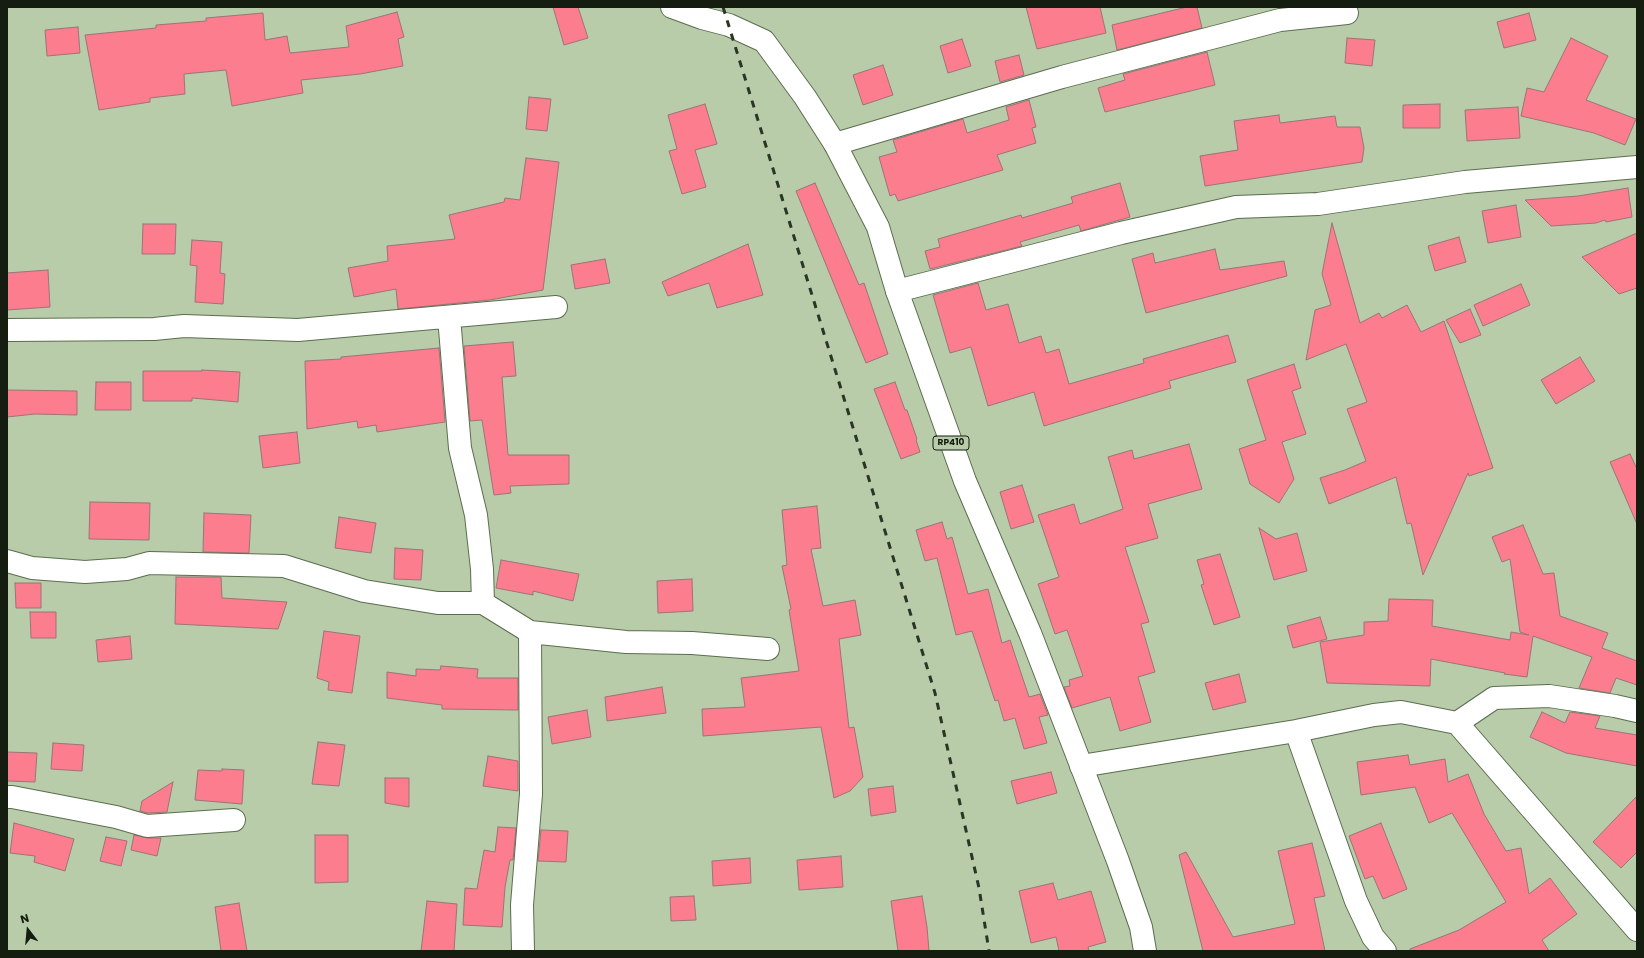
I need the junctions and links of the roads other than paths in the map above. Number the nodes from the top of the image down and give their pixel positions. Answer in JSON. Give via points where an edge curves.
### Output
{"nodes":[{"id":1,"x":672,"y":7,"type":"edge"},
{"id":2,"x":1347,"y":13,"type":"dead end"},
{"id":3,"x":835,"y":144,"type":"junction"},
{"id":4,"x":1637,"y":167,"type":"edge"},
{"id":5,"x":897,"y":291,"type":"junction"},
{"id":6,"x":556,"y":307,"type":"dead end"},
{"id":7,"x":449,"y":317,"type":"junction"},
{"id":8,"x":7,"y":330,"type":"edge"},
{"id":9,"x":7,"y":561,"type":"edge"},
{"id":10,"x":483,"y":603,"type":"junction"},
{"id":11,"x":530,"y":632,"type":"junction"},
{"id":12,"x":768,"y":649,"type":"dead end"},
{"id":13,"x":1637,"y":711,"type":"edge"},
{"id":14,"x":1456,"y":723,"type":"junction"},
{"id":15,"x":1296,"y":731,"type":"junction"},
{"id":16,"x":1081,"y":766,"type":"junction"},
{"id":17,"x":7,"y":797,"type":"edge"},
{"id":18,"x":234,"y":820,"type":"dead end"},
{"id":19,"x":1637,"y":930,"type":"edge"},
{"id":20,"x":523,"y":951,"type":"edge"},
{"id":21,"x":1145,"y":951,"type":"edge"},
{"id":22,"x":1385,"y":951,"type":"edge"}],
"edges":[{"from":1,"to":3,"type":"street","number":"RP410","via":[[729,25],[764,41]]},
{"from":2,"to":3,"type":"street","via":[[1280,20],[1062,77]]},
{"from":3,"to":5,"type":"street","number":"RP410","via":[[878,227]]},
{"from":4,"to":5,"type":"street","via":[[1465,182],[1318,204],[1236,208],[1114,235]]},
{"from":5,"to":16,"type":"street","number":"RP410","via":[[965,481],[1030,634]]},
{"from":6,"to":7,"type":"street"},
{"from":7,"to":8,"type":"street","via":[[298,330],[184,326],[154,329]]},
{"from":7,"to":10,"type":"street","via":[[460,448],[476,515]]},
{"from":9,"to":10,"type":"street","via":[[32,568],[85,572],[127,569],[149,563],[284,566],[364,591],[438,603]]},
{"from":10,"to":11,"type":"street"},
{"from":11,"to":12,"type":"street","via":[[626,642],[692,643]]},
{"from":11,"to":20,"type":"street","via":[[531,794],[522,905]]},
{"from":13,"to":14,"type":"street","via":[[1549,696],[1494,698]]},
{"from":14,"to":15,"type":"street","via":[[1401,712]]},
{"from":14,"to":19,"type":"street"},
{"from":15,"to":16,"type":"street"},
{"from":15,"to":22,"type":"street","via":[[1356,901],[1373,937]]},
{"from":16,"to":21,"type":"street","number":"RP410","via":[[1141,927]]},
{"from":17,"to":18,"type":"street","via":[[116,817],[147,826]]}]}
